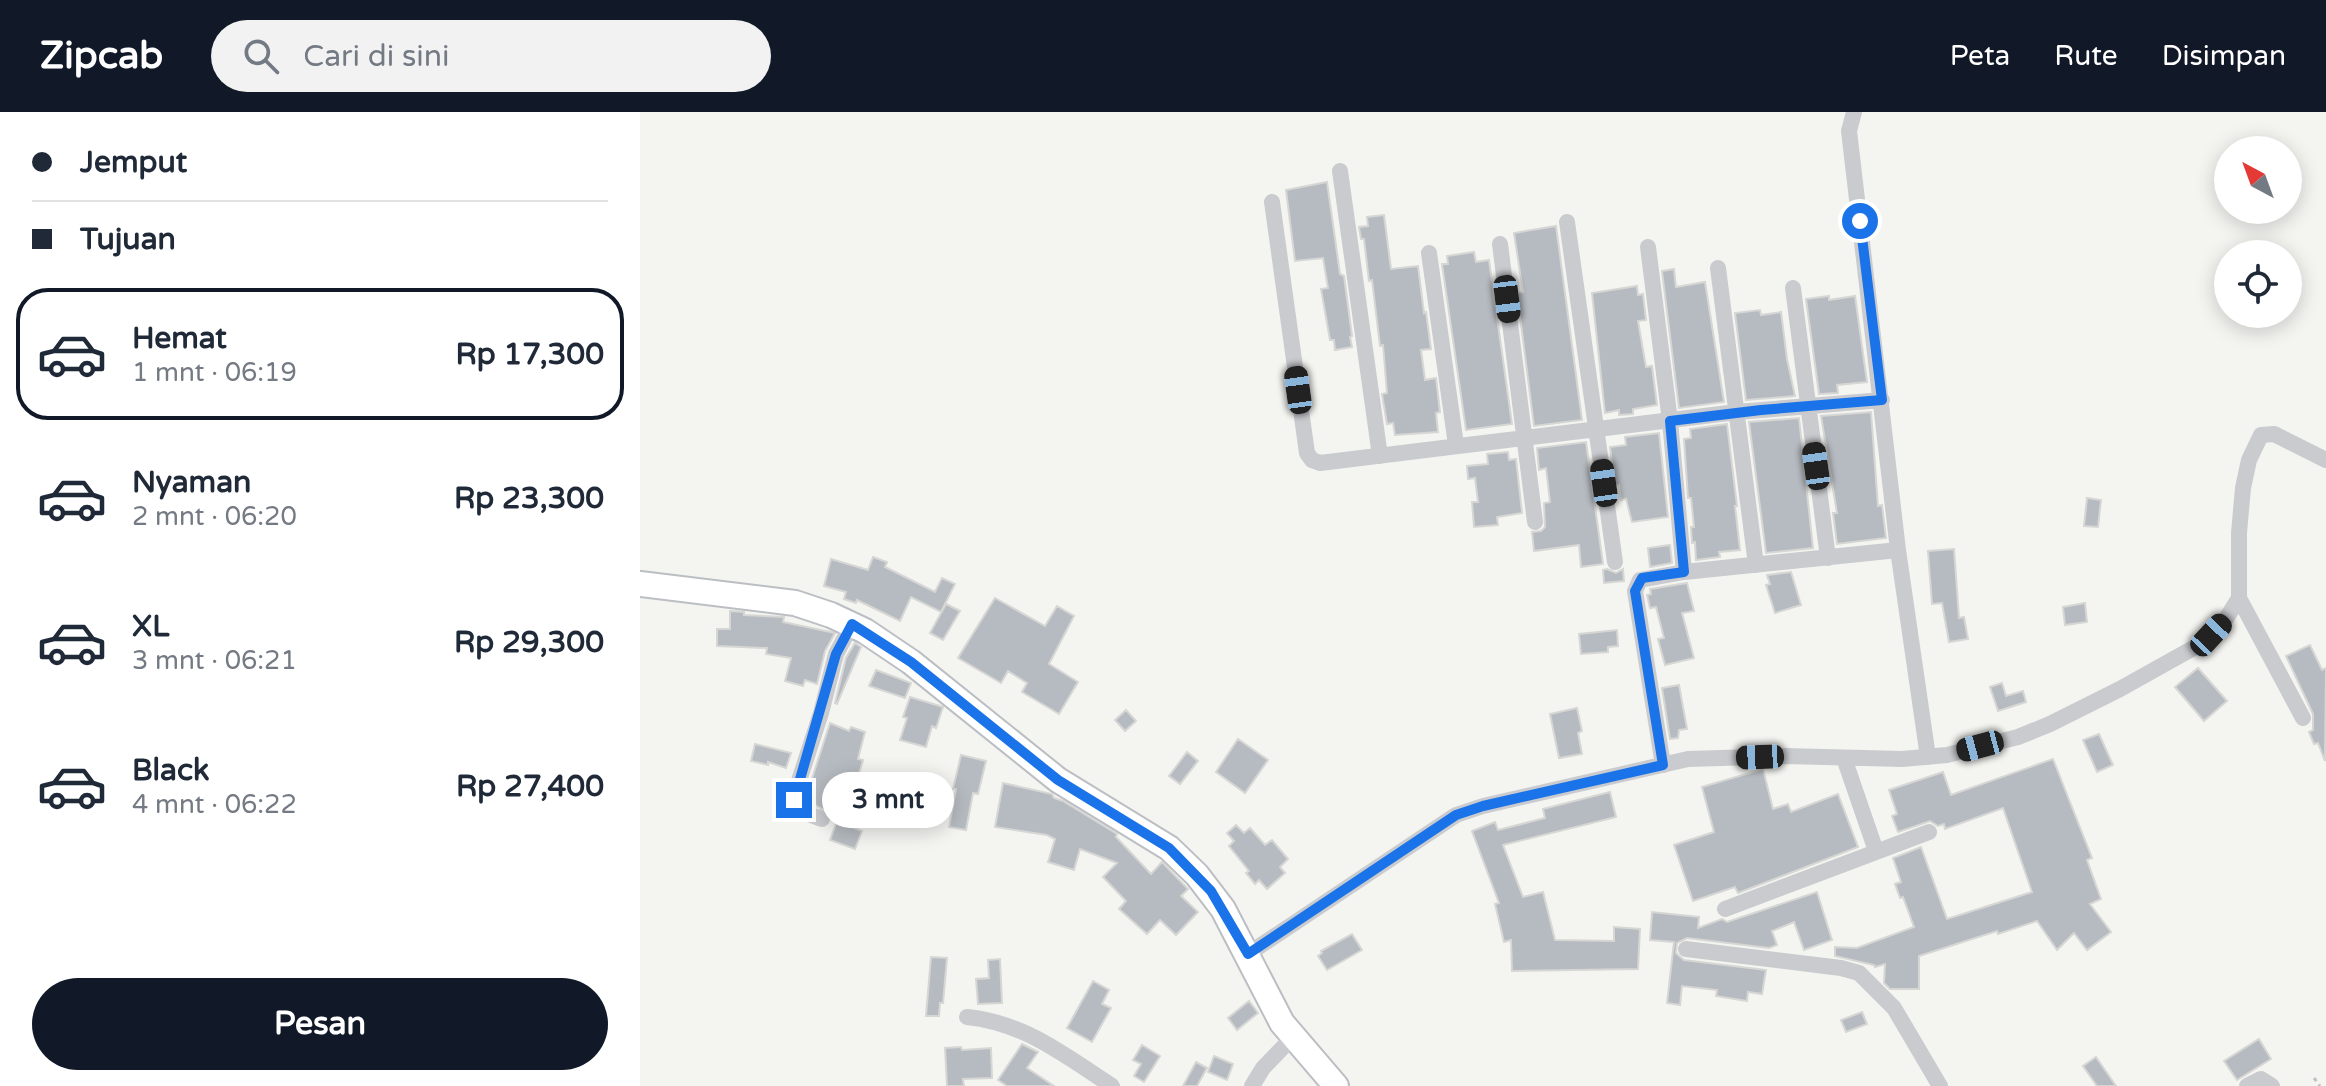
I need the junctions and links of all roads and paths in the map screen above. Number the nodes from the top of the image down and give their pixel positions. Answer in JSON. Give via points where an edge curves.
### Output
{"nodes":[{"id":1,"x":1854,"y":112,"type":"edge"},
{"id":2,"x":1340,"y":171,"type":"dead end"},
{"id":3,"x":1272,"y":202,"type":"dead end"},
{"id":4,"x":1567,"y":222,"type":"dead end"},
{"id":5,"x":1500,"y":244,"type":"dead end"},
{"id":6,"x":1648,"y":247,"type":"dead end"},
{"id":7,"x":1429,"y":253,"type":"dead end"},
{"id":8,"x":1718,"y":268,"type":"dead end"},
{"id":9,"x":1793,"y":288,"type":"dead end"},
{"id":10,"x":1882,"y":400,"type":"junction"},
{"id":11,"x":1807,"y":405,"type":"junction"},
{"id":12,"x":1737,"y":412,"type":"junction"},
{"id":13,"x":1670,"y":421,"type":"junction"},
{"id":14,"x":1597,"y":431,"type":"junction"},
{"id":15,"x":1524,"y":438,"type":"junction"},
{"id":16,"x":1456,"y":445,"type":"junction"},
{"id":17,"x":1380,"y":456,"type":"junction"},
{"id":18,"x":2326,"y":460,"type":"edge"},
{"id":19,"x":1535,"y":522,"type":"dead end"},
{"id":20,"x":1898,"y":550,"type":"junction"},
{"id":21,"x":1828,"y":558,"type":"junction"},
{"id":22,"x":1615,"y":562,"type":"dead end"},
{"id":23,"x":1756,"y":565,"type":"junction"},
{"id":24,"x":1684,"y":572,"type":"junction"},
{"id":25,"x":640,"y":584,"type":"edge"},
{"id":26,"x":2239,"y":598,"type":"junction"},
{"id":27,"x":852,"y":624,"type":"junction"},
{"id":28,"x":2303,"y":718,"type":"dead end"},
{"id":29,"x":1928,"y":757,"type":"junction"},
{"id":30,"x":1844,"y":758,"type":"junction"},
{"id":31,"x":1663,"y":765,"type":"junction"},
{"id":32,"x":822,"y":819,"type":"dead end"},
{"id":33,"x":1929,"y":832,"type":"dead end"},
{"id":34,"x":1876,"y":851,"type":"junction"},
{"id":35,"x":1725,"y":909,"type":"dead end"},
{"id":36,"x":1686,"y":949,"type":"dead end"},
{"id":37,"x":1248,"y":954,"type":"junction"},
{"id":38,"x":967,"y":1017,"type":"dead end"},
{"id":39,"x":1293,"y":1037,"type":"junction"},
{"id":40,"x":2314,"y":1078,"type":"dead end"},
{"id":41,"x":1112,"y":1086,"type":"edge"},
{"id":42,"x":1252,"y":1086,"type":"edge"},
{"id":43,"x":1336,"y":1086,"type":"edge"},
{"id":44,"x":1940,"y":1086,"type":"edge"},
{"id":45,"x":2247,"y":1086,"type":"edge"},
{"id":46,"x":2272,"y":1086,"type":"edge"},
{"id":47,"x":2320,"y":1086,"type":"edge"}],
"edges":[{"from":1,"to":10,"type":"street","via":[[1849,131]]},
{"from":2,"to":17,"type":"street"},
{"from":3,"to":17,"type":"street","via":[[1307,453],[1320,463]]},
{"from":4,"to":14,"type":"street"},
{"from":5,"to":15,"type":"street"},
{"from":6,"to":13,"type":"street"},
{"from":7,"to":16,"type":"street"},
{"from":8,"to":12,"type":"street"},
{"from":9,"to":11,"type":"street"},
{"from":10,"to":11,"type":"street"},
{"from":10,"to":20,"type":"street"},
{"from":11,"to":12,"type":"street"},
{"from":11,"to":21,"type":"street"},
{"from":12,"to":13,"type":"street"},
{"from":12,"to":23,"type":"street"},
{"from":13,"to":14,"type":"street"},
{"from":13,"to":24,"type":"street"},
{"from":14,"to":15,"type":"street"},
{"from":14,"to":22,"type":"street"},
{"from":15,"to":16,"type":"street"},
{"from":15,"to":19,"type":"street"},
{"from":16,"to":17,"type":"street"},
{"from":18,"to":26,"type":"street","via":[[2274,434],[2257,439],[2243,488]]},
{"from":20,"to":21,"type":"street"},
{"from":20,"to":29,"type":"street"},
{"from":21,"to":23,"type":"street"},
{"from":23,"to":24,"type":"street"},
{"from":24,"to":31,"type":"street","via":[[1642,578],[1635,591]]},
{"from":25,"to":27,"type":"street","via":[[795,603]]},
{"from":26,"to":28,"type":"street"},
{"from":26,"to":29,"type":"street","via":[[2204,640],[2120,689],[2018,737]]},
{"from":27,"to":32,"type":"street","via":[[836,654],[795,793],[804,813]]},
{"from":27,"to":37,"type":"street","via":[[911,662],[1070,788],[1169,848],[1211,891]]},
{"from":29,"to":30,"type":"street"},
{"from":30,"to":31,"type":"street","via":[[1710,758]]},
{"from":30,"to":34,"type":"street"},
{"from":31,"to":37,"type":"street","via":[[1456,815]]},
{"from":33,"to":34,"type":"street"},
{"from":34,"to":35,"type":"street"},
{"from":36,"to":44,"type":"street","via":[[1859,973],[1894,1008]]},
{"from":37,"to":39,"type":"street"},
{"from":38,"to":41,"type":"street","via":[[1009,1024]]},
{"from":39,"to":42,"type":"street"},
{"from":39,"to":43,"type":"street"},
{"from":40,"to":47,"type":"path"},
{"from":45,"to":46,"type":"street","via":[[2261,1079]]}]}
